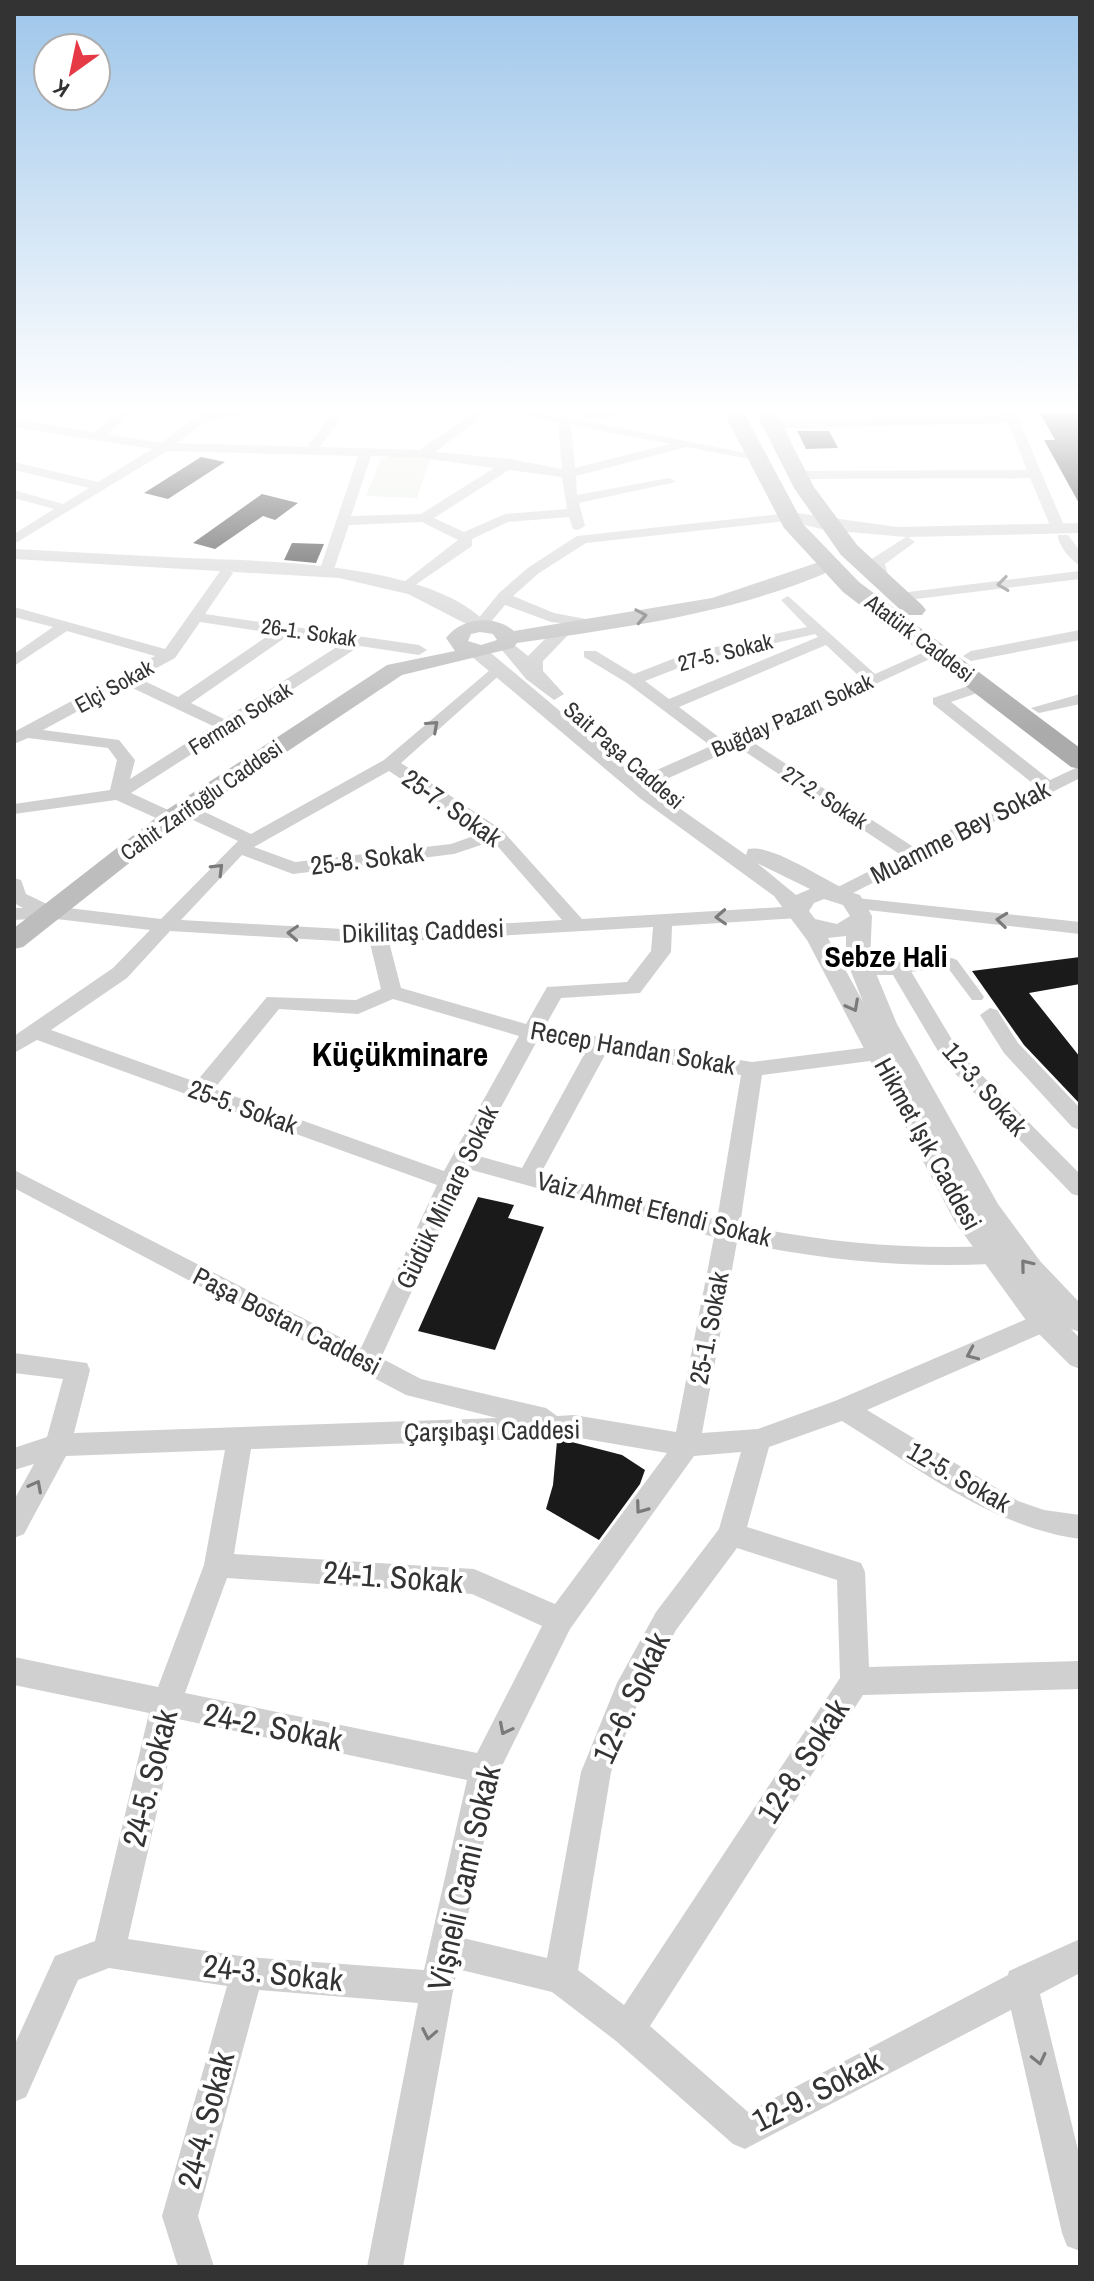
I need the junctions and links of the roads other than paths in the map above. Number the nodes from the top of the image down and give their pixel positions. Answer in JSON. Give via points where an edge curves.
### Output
{"nodes":[{"id":1,"x":49,"y":519,"type":"edge"},
{"id":2,"x":384,"y":519,"type":"edge"},
{"id":3,"x":427,"y":519,"type":"edge"},
{"id":4,"x":502,"y":519,"type":"edge"},
{"id":5,"x":576,"y":519,"type":"edge"},
{"id":6,"x":767,"y":519,"type":"edge"},
{"id":7,"x":792,"y":519,"type":"edge"},
{"id":8,"x":799,"y":519,"type":"edge"},
{"id":9,"x":827,"y":519,"type":"edge"},
{"id":10,"x":844,"y":519,"type":"edge"},
{"id":11,"x":342,"y":521,"type":"joint"},
{"id":12,"x":1080,"y":528,"type":"edge"},
{"id":13,"x":834,"y":529,"type":"junction"},
{"id":14,"x":1067,"y":535,"type":"edge"},
{"id":15,"x":464,"y":537,"type":"junction"},
{"id":16,"x":906,"y":537,"type":"junction"},
{"id":17,"x":582,"y":539,"type":"junction"},
{"id":18,"x":14,"y":540,"type":"edge"},
{"id":19,"x":849,"y":550,"type":"junction"},
{"id":20,"x":14,"y":554,"type":"edge"},
{"id":21,"x":14,"y":561,"type":"edge"},
{"id":22,"x":1080,"y":561,"type":"edge"},
{"id":23,"x":828,"y":565,"type":"junction"},
{"id":24,"x":326,"y":572,"type":"junction"},
{"id":25,"x":226,"y":573,"type":"junction"},
{"id":26,"x":1080,"y":575,"type":"edge"},
{"id":27,"x":880,"y":579,"type":"junction"},
{"id":28,"x":405,"y":588,"type":"junction"},
{"id":29,"x":853,"y":589,"type":"junction"},
{"id":30,"x":782,"y":594,"type":"junction"},
{"id":31,"x":505,"y":595,"type":"junction"},
{"id":32,"x":900,"y":597,"type":"junction"},
{"id":33,"x":14,"y":612,"type":"edge"},
{"id":34,"x":198,"y":617,"type":"junction"},
{"id":35,"x":591,"y":624,"type":"junction"},
{"id":36,"x":65,"y":626,"type":"junction"},
{"id":37,"x":480,"y":626,"type":"junction"},
{"id":38,"x":288,"y":629,"type":"junction"},
{"id":39,"x":565,"y":629,"type":"junction"},
{"id":40,"x":822,"y":634,"type":"junction"},
{"id":41,"x":458,"y":635,"type":"junction"},
{"id":42,"x":1080,"y":635,"type":"edge"},
{"id":43,"x":360,"y":639,"type":"junction"},
{"id":44,"x":507,"y":641,"type":"junction"},
{"id":45,"x":419,"y":650,"type":"junction"},
{"id":46,"x":478,"y":652,"type":"junction"},
{"id":47,"x":937,"y":652,"type":"junction"},
{"id":48,"x":590,"y":654,"type":"dead end"},
{"id":49,"x":169,"y":655,"type":"junction"},
{"id":50,"x":971,"y":656,"type":"junction"},
{"id":51,"x":14,"y":661,"type":"edge"},
{"id":52,"x":497,"y":669,"type":"junction"},
{"id":53,"x":395,"y":670,"type":"junction"},
{"id":54,"x":533,"y":675,"type":"junction"},
{"id":55,"x":871,"y":679,"type":"junction"},
{"id":56,"x":129,"y":680,"type":"junction"},
{"id":57,"x":633,"y":680,"type":"junction"},
{"id":58,"x":983,"y":686,"type":"junction"},
{"id":59,"x":1080,"y":699,"type":"edge"},
{"id":60,"x":180,"y":703,"type":"junction"},
{"id":61,"x":667,"y":706,"type":"junction"},
{"id":62,"x":1039,"y":708,"type":"junction"},
{"id":63,"x":227,"y":726,"type":"junction"},
{"id":64,"x":21,"y":736,"type":"edge"},
{"id":65,"x":1080,"y":743,"type":"edge"},
{"id":66,"x":730,"y":744,"type":"junction"},
{"id":67,"x":1080,"y":761,"type":"edge"},
{"id":68,"x":390,"y":764,"type":"junction"},
{"id":69,"x":1080,"y":771,"type":"edge"},
{"id":70,"x":647,"y":781,"type":"junction"},
{"id":71,"x":1048,"y":787,"type":"junction"},
{"id":72,"x":118,"y":794,"type":"junction"},
{"id":73,"x":14,"y":809,"type":"edge"},
{"id":74,"x":178,"y":813,"type":"junction"},
{"id":75,"x":496,"y":834,"type":"junction"},
{"id":76,"x":245,"y":845,"type":"junction"},
{"id":77,"x":912,"y":854,"type":"junction"},
{"id":78,"x":14,"y":884,"type":"edge"},
{"id":79,"x":853,"y":905,"type":"junction"},
{"id":80,"x":48,"y":912,"type":"junction"},
{"id":81,"x":799,"y":913,"type":"junction"},
{"id":82,"x":14,"y":914,"type":"edge"},
{"id":83,"x":663,"y":921,"type":"junction"},
{"id":84,"x":163,"y":925,"type":"junction"},
{"id":85,"x":577,"y":925,"type":"junction"},
{"id":86,"x":1080,"y":928,"type":"edge"},
{"id":87,"x":378,"y":937,"type":"junction"},
{"id":88,"x":14,"y":941,"type":"edge"},
{"id":89,"x":899,"y":968,"type":"junction"},
{"id":90,"x":863,"y":969,"type":"junction"},
{"id":91,"x":392,"y":992,"type":"junction"},
{"id":92,"x":977,"y":997,"type":"dead end"},
{"id":93,"x":990,"y":1015,"type":"dead end"},
{"id":94,"x":34,"y":1032,"type":"junction"},
{"id":95,"x":533,"y":1033,"type":"junction"},
{"id":96,"x":14,"y":1046,"type":"edge"},
{"id":97,"x":599,"y":1047,"type":"junction"},
{"id":98,"x":878,"y":1053,"type":"junction"},
{"id":99,"x":752,"y":1069,"type":"junction"},
{"id":100,"x":200,"y":1091,"type":"junction"},
{"id":101,"x":1080,"y":1122,"type":"edge"},
{"id":102,"x":461,"y":1159,"type":"junction"},
{"id":103,"x":528,"y":1177,"type":"junction"},
{"id":104,"x":14,"y":1178,"type":"edge"},
{"id":105,"x":452,"y":1182,"type":"junction"},
{"id":106,"x":1080,"y":1188,"type":"edge"},
{"id":107,"x":727,"y":1232,"type":"junction"},
{"id":108,"x":992,"y":1255,"type":"junction"},
{"id":109,"x":1080,"y":1321,"type":"edge"},
{"id":110,"x":1043,"y":1322,"type":"junction"},
{"id":111,"x":1080,"y":1357,"type":"edge"},
{"id":112,"x":14,"y":1363,"type":"edge"},
{"id":113,"x":366,"y":1363,"type":"junction"},
{"id":114,"x":844,"y":1409,"type":"junction"},
{"id":115,"x":574,"y":1426,"type":"junction"},
{"id":116,"x":240,"y":1439,"type":"junction"},
{"id":117,"x":758,"y":1440,"type":"junction"},
{"id":118,"x":58,"y":1445,"type":"junction"},
{"id":119,"x":687,"y":1445,"type":"junction"},
{"id":120,"x":14,"y":1459,"type":"edge"},
{"id":121,"x":14,"y":1526,"type":"edge"},
{"id":122,"x":1080,"y":1527,"type":"edge"},
{"id":123,"x":731,"y":1534,"type":"junction"},
{"id":124,"x":218,"y":1565,"type":"junction"},
{"id":125,"x":560,"y":1620,"type":"junction"},
{"id":126,"x":14,"y":1671,"type":"edge"},
{"id":127,"x":1080,"y":1675,"type":"edge"},
{"id":128,"x":855,"y":1681,"type":"junction"},
{"id":129,"x":166,"y":1705,"type":"junction"},
{"id":130,"x":485,"y":1769,"type":"junction"},
{"id":131,"x":444,"y":1950,"type":"junction"},
{"id":132,"x":109,"y":1952,"type":"junction"},
{"id":133,"x":1080,"y":1955,"type":"edge"},
{"id":134,"x":247,"y":1973,"type":"junction"},
{"id":135,"x":560,"y":1977,"type":"junction"},
{"id":136,"x":1021,"y":1983,"type":"junction"},
{"id":137,"x":438,"y":1988,"type":"junction"},
{"id":138,"x":628,"y":2029,"type":"junction"},
{"id":139,"x":14,"y":2085,"type":"edge"},
{"id":140,"x":1080,"y":2233,"type":"edge"},
{"id":141,"x":196,"y":2267,"type":"edge"},
{"id":142,"x":385,"y":2267,"type":"edge"}],
"edges":[{"from":1,"to":18,"type":"street"},
{"from":2,"to":11,"type":"street"},
{"from":3,"to":15,"type":"street"},
{"from":4,"to":15,"type":"street"},
{"from":5,"to":17,"type":"street"},
{"from":6,"to":17,"type":"street"},
{"from":7,"to":23,"type":"main road","name":"Atatürk Caddesi"},
{"from":8,"to":13,"type":"street"},
{"from":9,"to":13,"type":"main road","name":"Atatürk Caddesi"},
{"from":10,"to":16,"type":"street"},
{"from":11,"to":24,"type":"street"},
{"from":12,"to":14,"type":"street"},
{"from":13,"to":16,"type":"street"},
{"from":13,"to":19,"type":"main road","name":"Atatürk Caddesi"},
{"from":14,"to":16,"type":"street"},
{"from":14,"to":22,"type":"street"},
{"from":15,"to":28,"type":"street","via":[[467,543]]},
{"from":16,"to":19,"type":"street"},
{"from":16,"to":27,"type":"street","via":[[876,562]]},
{"from":17,"to":31,"type":"street"},
{"from":19,"to":23,"type":"street"},
{"from":19,"to":27,"type":"main road","name":"Atatürk Caddesi"},
{"from":20,"to":24,"type":"street"},
{"from":21,"to":25,"type":"street"},
{"from":23,"to":29,"type":"main road","name":"Atatürk Caddesi"},
{"from":23,"to":30,"type":"main road"},
{"from":24,"to":28,"type":"street"},
{"from":25,"to":34,"type":"street","name":"Elçi Sokak"},
{"from":25,"to":41,"type":"street","via":[[318,579],[392,593],[438,612]]},
{"from":26,"to":32,"type":"street","one_way":true},
{"from":27,"to":32,"type":"main road","name":"Atatürk Caddesi"},
{"from":28,"to":37,"type":"street"},
{"from":29,"to":30,"type":"main road"},
{"from":29,"to":47,"type":"main road","name":"Atatürk Caddesi"},
{"from":35,"to":30,"type":"main road","name":"Cahit Zarifoğlu Caddesi","one_way":true},
{"from":30,"to":40,"type":"street"},
{"from":31,"to":35,"type":"street","via":[[531,611]]},
{"from":31,"to":37,"type":"street"},
{"from":32,"to":50,"type":"main road","name":"Atatürk Caddesi"},
{"from":33,"to":36,"type":"street"},
{"from":34,"to":38,"type":"street","name":"26-1. Sokak"},
{"from":34,"to":49,"type":"street","name":"Elçi Sokak"},
{"from":35,"to":39,"type":"main road","name":"Cahit Zarifoğlu Caddesi"},
{"from":36,"to":49,"type":"street"},
{"from":36,"to":51,"type":"street"},
{"from":37,"to":41,"type":"main road","name":"Cahit Zarifoğlu Caddesi"},
{"from":37,"to":44,"type":"main road","via":[[499,629]]},
{"from":38,"to":43,"type":"street","name":"26-1. Sokak"},
{"from":38,"to":60,"type":"street"},
{"from":39,"to":44,"type":"main road","name":"Cahit Zarifoğlu Caddesi"},
{"from":39,"to":54,"type":"street","via":[[534,660]]},
{"from":40,"to":55,"type":"street"},
{"from":40,"to":57,"type":"street","name":"27-5. Sokak","via":[[694,656]]},
{"from":40,"to":61,"type":"street","name":"27-5. Sokak"},
{"from":41,"to":45,"type":"main road","name":"Cahit Zarifoğlu Caddesi"},
{"from":41,"to":46,"type":"main road","via":[[459,645]]},
{"from":42,"to":50,"type":"street"},
{"from":43,"to":45,"type":"street","name":"26-1. Sokak"},
{"from":43,"to":63,"type":"street","name":"Ferman Sokak"},
{"from":44,"to":46,"type":"main road","name":"Cahit Zarifoğlu Caddesi"},
{"from":44,"to":54,"type":"street","name":"Sait Paşa Caddesi"},
{"from":45,"to":53,"type":"main road","name":"Cahit Zarifoğlu Caddesi"},
{"from":46,"to":52,"type":"street","name":"Sait Paşa Caddesi"},
{"from":46,"to":53,"type":"main road","name":"Cahit Zarifoğlu Caddesi"},
{"from":47,"to":55,"type":"street","name":"Buğday Pazarı Sokak"},
{"from":47,"to":58,"type":"main road","name":"Atatürk Caddesi"},
{"from":48,"to":57,"type":"street","name":"27-2. Sokak"},
{"from":49,"to":56,"type":"street","name":"Elçi Sokak"},
{"from":50,"to":62,"type":"main road","name":"Atatürk Caddesi"},
{"from":68,"to":52,"type":"street","one_way":true},
{"from":52,"to":81,"type":"street","name":"Sait Paşa Caddesi","via":[[648,795],[775,885]]},
{"from":53,"to":74,"type":"main road","name":"Cahit Zarifoğlu Caddesi"},
{"from":54,"to":70,"type":"street","name":"Sait Paşa Caddesi"},
{"from":55,"to":66,"type":"street","name":"Buğday Pazarı Sokak"},
{"from":56,"to":60,"type":"street"},
{"from":56,"to":64,"type":"street","name":"Elçi Sokak"},
{"from":57,"to":61,"type":"street","name":"27-2. Sokak"},
{"from":58,"to":67,"type":"main road","name":"Atatürk Caddesi"},
{"from":58,"to":71,"type":"street","via":[[939,701]]},
{"from":59,"to":62,"type":"street"},
{"from":60,"to":63,"type":"street"},
{"from":61,"to":66,"type":"street","name":"27-2. Sokak"},
{"from":62,"to":65,"type":"main road","name":"Atatürk Caddesi"},
{"from":63,"to":72,"type":"street","name":"Ferman Sokak"},
{"from":64,"to":72,"type":"street","via":[[113,744],[126,760]]},
{"from":66,"to":70,"type":"street","name":"Buğday Pazarı Sokak"},
{"from":66,"to":77,"type":"street","name":"27-2. Sokak"},
{"from":68,"to":75,"type":"street","name":"25-7. Sokak"},
{"from":68,"to":76,"type":"street"},
{"from":69,"to":71,"type":"street","name":"Muamme Bey Sokak"},
{"from":70,"to":79,"type":"street","name":"Sait Paşa Caddesi","via":[[758,856]]},
{"from":71,"to":77,"type":"street","name":"Muamme Bey Sokak"},
{"from":72,"to":73,"type":"street"},
{"from":72,"to":74,"type":"street","name":"25-8. Sokak"},
{"from":74,"to":76,"type":"street","name":"25-8. Sokak"},
{"from":74,"to":80,"type":"main road","name":"Cahit Zarifoğlu Caddesi"},
{"from":75,"to":76,"type":"street","name":"25-8. Sokak","via":[[454,849],[293,868]]},
{"from":75,"to":85,"type":"street","name":"25-7. Sokak"},
{"from":84,"to":76,"type":"street","one_way":true},
{"from":77,"to":79,"type":"street","name":"Muamme Bey Sokak"},
{"from":78,"to":80,"type":"street","via":[[17,897]]},
{"from":79,"to":81,"type":"street","via":[[810,895],[801,901]]},
{"from":79,"to":81,"type":"street","via":[[852,927],[833,931],[813,927]]},
{"from":86,"to":79,"type":"street","one_way":true},
{"from":79,"to":90,"type":"street","name":"Hikmet Işık Caddesi"},
{"from":80,"to":82,"type":"street","name":"Dikilitaş Caddesi"},
{"from":80,"to":84,"type":"street","name":"Dikilitaş Caddesi"},
{"from":80,"to":88,"type":"main road","name":"Cahit Zarifoğlu Caddesi"},
{"from":81,"to":83,"type":"street","name":"Dikilitaş Caddesi","one_way":true},
{"from":81,"to":98,"type":"street","name":"Hikmet Işık Caddesi","one_way":true},
{"from":83,"to":85,"type":"street","name":"Dikilitaş Caddesi"},
{"from":83,"to":95,"type":"street","name":"Güdük Minare Sokak","via":[[661,952],[633,988],[554,992]]},
{"from":87,"to":84,"type":"street","name":"Dikilitaş Caddesi","one_way":true},
{"from":84,"to":94,"type":"street","via":[[120,973]]},
{"from":85,"to":87,"type":"street","name":"Dikilitaş Caddesi"},
{"from":87,"to":91,"type":"street"},
{"from":89,"to":90,"type":"street"},
{"from":89,"to":92,"type":"street","via":[[952,963]]},
{"from":89,"to":106,"type":"street","name":"12-3. Sokak","via":[[952,1058]]},
{"from":109,"to":90,"type":"street","name":"Hikmet Işık Caddesi","one_way":true,"via":[[1026,1265],[979,1197],[881,1015]]},
{"from":91,"to":95,"type":"street","name":"Recep Handan Sokak"},
{"from":91,"to":100,"type":"street","via":[[358,1007],[274,1002]]},
{"from":93,"to":101,"type":"street","via":[[1011,1048]]},
{"from":94,"to":96,"type":"street"},
{"from":94,"to":100,"type":"street","name":"25-5. Sokak"},
{"from":95,"to":97,"type":"street","name":"Recep Handan Sokak"},
{"from":95,"to":102,"type":"street","name":"Güdük Minare Sokak"},
{"from":97,"to":99,"type":"street","name":"Recep Handan Sokak"},
{"from":97,"to":103,"type":"street"},
{"from":98,"to":99,"type":"street","name":"Recep Handan Sokak"},
{"from":98,"to":108,"type":"street","name":"Hikmet Işık Caddesi"},
{"from":99,"to":107,"type":"street","name":"25-1. Sokak"},
{"from":100,"to":105,"type":"street","name":"25-5. Sokak"},
{"from":102,"to":103,"type":"street","name":"Vaiz Ahmet Efendi Sokak"},
{"from":102,"to":105,"type":"street","name":"Güdük Minare Sokak"},
{"from":103,"to":107,"type":"street","name":"Vaiz Ahmet Efendi Sokak"},
{"from":104,"to":113,"type":"street","name":"Paşa Bostan Caddesi"},
{"from":105,"to":113,"type":"street","name":"Güdük Minare Sokak"},
{"from":107,"to":108,"type":"street","name":"Vaiz Ahmet Efendi Sokak","via":[[859,1253],[950,1260]]},
{"from":107,"to":119,"type":"street","name":"25-1. Sokak"},
{"from":108,"to":110,"type":"street","name":"Hikmet Işık Caddesi"},
{"from":110,"to":111,"type":"street","name":"Hikmet Işık Caddesi"},
{"from":110,"to":114,"type":"street","name":"Çarşıbaşı Caddesi","one_way":true},
{"from":112,"to":118,"type":"street","via":[[78,1370]]},
{"from":113,"to":115,"type":"street","name":"Paşa Bostan Caddesi","via":[[415,1388]]},
{"from":114,"to":117,"type":"street","name":"Çarşıbaşı Caddesi"},
{"from":114,"to":122,"type":"street","name":"12-5. Sokak","via":[[1009,1509],[1043,1522]]},
{"from":115,"to":116,"type":"street","name":"Çarşıbaşı Caddesi"},
{"from":115,"to":119,"type":"street","name":"Çarşıbaşı Caddesi"},
{"from":116,"to":118,"type":"street","name":"Çarşıbaşı Caddesi"},
{"from":116,"to":124,"type":"street","name":"24-5. Sokak"},
{"from":117,"to":119,"type":"street","name":"Çarşıbaşı Caddesi"},
{"from":117,"to":123,"type":"street","name":"12-6. Sokak"},
{"from":118,"to":120,"type":"street","name":"Çarşıbaşı Caddesi"},
{"from":121,"to":118,"type":"street","one_way":true},
{"from":119,"to":125,"type":"street","name":"Vişneli Cami Sokak","one_way":true},
{"from":123,"to":128,"type":"street","via":[[851,1572]]},
{"from":123,"to":135,"type":"street","name":"12-6. Sokak","via":[[666,1621],[627,1693],[596,1772]]},
{"from":124,"to":125,"type":"street","name":"24-1. Sokak","via":[[474,1582]]},
{"from":124,"to":129,"type":"street","name":"24-5. Sokak"},
{"from":125,"to":130,"type":"street","name":"Vişneli Cami Sokak","one_way":true},
{"from":126,"to":129,"type":"street","name":"24-2. Sokak"},
{"from":127,"to":128,"type":"street","name":"12-8. Sokak"},
{"from":128,"to":138,"type":"street","name":"12-8. Sokak"},
{"from":129,"to":130,"type":"street","name":"24-2. Sokak"},
{"from":129,"to":132,"type":"street","name":"24-5. Sokak"},
{"from":130,"to":131,"type":"street","name":"Vişneli Cami Sokak"},
{"from":131,"to":135,"type":"street","name":"12-9. Sokak"},
{"from":131,"to":137,"type":"street","name":"Vişneli Cami Sokak"},
{"from":132,"to":134,"type":"street","name":"24-3. Sokak"},
{"from":132,"to":139,"type":"street","via":[[67,1968]]},
{"from":133,"to":136,"type":"street","name":"12-9. Sokak"},
{"from":134,"to":137,"type":"street","name":"24-3. Sokak"},
{"from":134,"to":141,"type":"street","name":"24-4. Sokak","via":[[180,2216]]},
{"from":135,"to":138,"type":"street","name":"12-9. Sokak"},
{"from":136,"to":138,"type":"street","name":"12-9. Sokak","via":[[745,2132]]},
{"from":136,"to":140,"type":"street","one_way":true},
{"from":137,"to":142,"type":"street","name":"Vişneli Cami Sokak","one_way":true}]}
